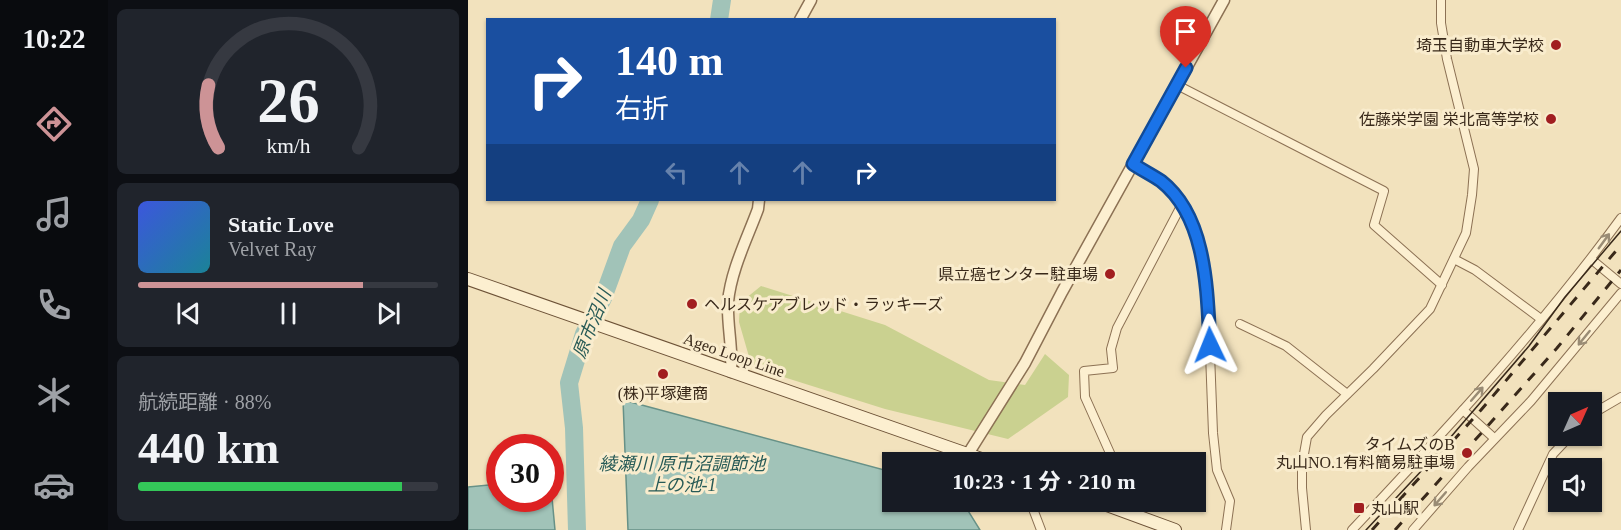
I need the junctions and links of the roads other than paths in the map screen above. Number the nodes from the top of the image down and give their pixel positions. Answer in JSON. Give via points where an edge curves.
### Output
{"nodes":[{"id":1,"x":811,"y":0,"type":"edge"},
{"id":2,"x":1224,"y":0,"type":"edge"},
{"id":3,"x":1441,"y":0,"type":"edge"},
{"id":4,"x":801,"y":18,"type":"edge"},
{"id":5,"x":1177,"y":85,"type":"junction"},
{"id":6,"x":1133,"y":164,"type":"junction"},
{"id":7,"x":759,"y":201,"type":"edge"},
{"id":8,"x":1182,"y":204,"type":"junction"},
{"id":9,"x":1621,"y":218,"type":"edge"},
{"id":10,"x":1454,"y":259,"type":"junction"},
{"id":11,"x":1591,"y":259,"type":"junction"},
{"id":12,"x":468,"y":279,"type":"edge"},
{"id":13,"x":1621,"y":284,"type":"edge"},
{"id":14,"x":1442,"y":285,"type":"junction"},
{"id":15,"x":1621,"y":293,"type":"edge"},
{"id":16,"x":1541,"y":319,"type":"junction"},
{"id":17,"x":1240,"y":324,"type":"dead end"},
{"id":18,"x":731,"y":372,"type":"junction"},
{"id":19,"x":1347,"y":394,"type":"junction"},
{"id":20,"x":1621,"y":397,"type":"edge"},
{"id":21,"x":1602,"y":408,"type":"edge"},
{"id":22,"x":1463,"y":410,"type":"junction"},
{"id":23,"x":1494,"y":438,"type":"junction"},
{"id":24,"x":1560,"y":446,"type":"edge"},
{"id":25,"x":962,"y":452,"type":"edge"},
{"id":26,"x":969,"y":452,"type":"edge"},
{"id":27,"x":1110,"y":452,"type":"edge"},
{"id":28,"x":1034,"y":512,"type":"edge"},
{"id":29,"x":1127,"y":512,"type":"edge"},
{"id":30,"x":1136,"y":512,"type":"edge"},
{"id":31,"x":1138,"y":516,"type":"junction"},
{"id":32,"x":1041,"y":530,"type":"edge"},
{"id":33,"x":1175,"y":530,"type":"edge"},
{"id":34,"x":1226,"y":530,"type":"edge"},
{"id":35,"x":1306,"y":530,"type":"edge"},
{"id":36,"x":1352,"y":530,"type":"edge"},
{"id":37,"x":1413,"y":530,"type":"edge"},
{"id":38,"x":1518,"y":530,"type":"edge"}],
"edges":[{"from":1,"to":4,"type":"street"},
{"from":2,"to":5,"type":"street"},
{"from":3,"to":10,"type":"street","via":[[1447,60],[1474,169],[1466,233]]},
{"from":5,"to":6,"type":"street"},
{"from":5,"to":14,"type":"street","via":[[1384,191],[1374,225]]},
{"from":6,"to":8,"type":"street","via":[[1162,182]]},
{"from":6,"to":26,"type":"street","via":[[1025,363]]},
{"from":7,"to":18,"type":"street","via":[[730,286]]},
{"from":8,"to":27,"type":"street","via":[[1117,328],[1111,349],[1113,368],[1084,371],[1085,397]]},
{"from":8,"to":34,"type":"street","via":[[1200,245],[1206,289],[1217,470],[1230,501]]},
{"from":11,"to":9,"type":"street","one_way":true},
{"from":10,"to":14,"type":"street"},
{"from":10,"to":16,"type":"street"},
{"from":11,"to":13,"type":"street"},
{"from":11,"to":16,"type":"street"},
{"from":12,"to":18,"type":"main road","name":"Ageo Loop Line"},
{"from":14,"to":19,"type":"street","via":[[1430,309]]},
{"from":15,"to":23,"type":"street","one_way":true,"via":[[1543,388]]},
{"from":22,"to":16,"type":"street","one_way":true},
{"from":17,"to":19,"type":"street","via":[[1286,346]]},
{"from":18,"to":25,"type":"main road","name":"Ageo Loop Line"},
{"from":19,"to":35,"type":"street","via":[[1307,437],[1302,465]]},
{"from":20,"to":21,"type":"street"},
{"from":22,"to":23,"type":"street"},
{"from":22,"to":36,"type":"street"},
{"from":23,"to":37,"type":"street","one_way":true},
{"from":24,"to":38,"type":"street","via":[[1552,454]]},
{"from":28,"to":32,"type":"street"},
{"from":29,"to":31,"type":"main road"},
{"from":30,"to":31,"type":"street"},
{"from":31,"to":33,"type":"main road"}]}
